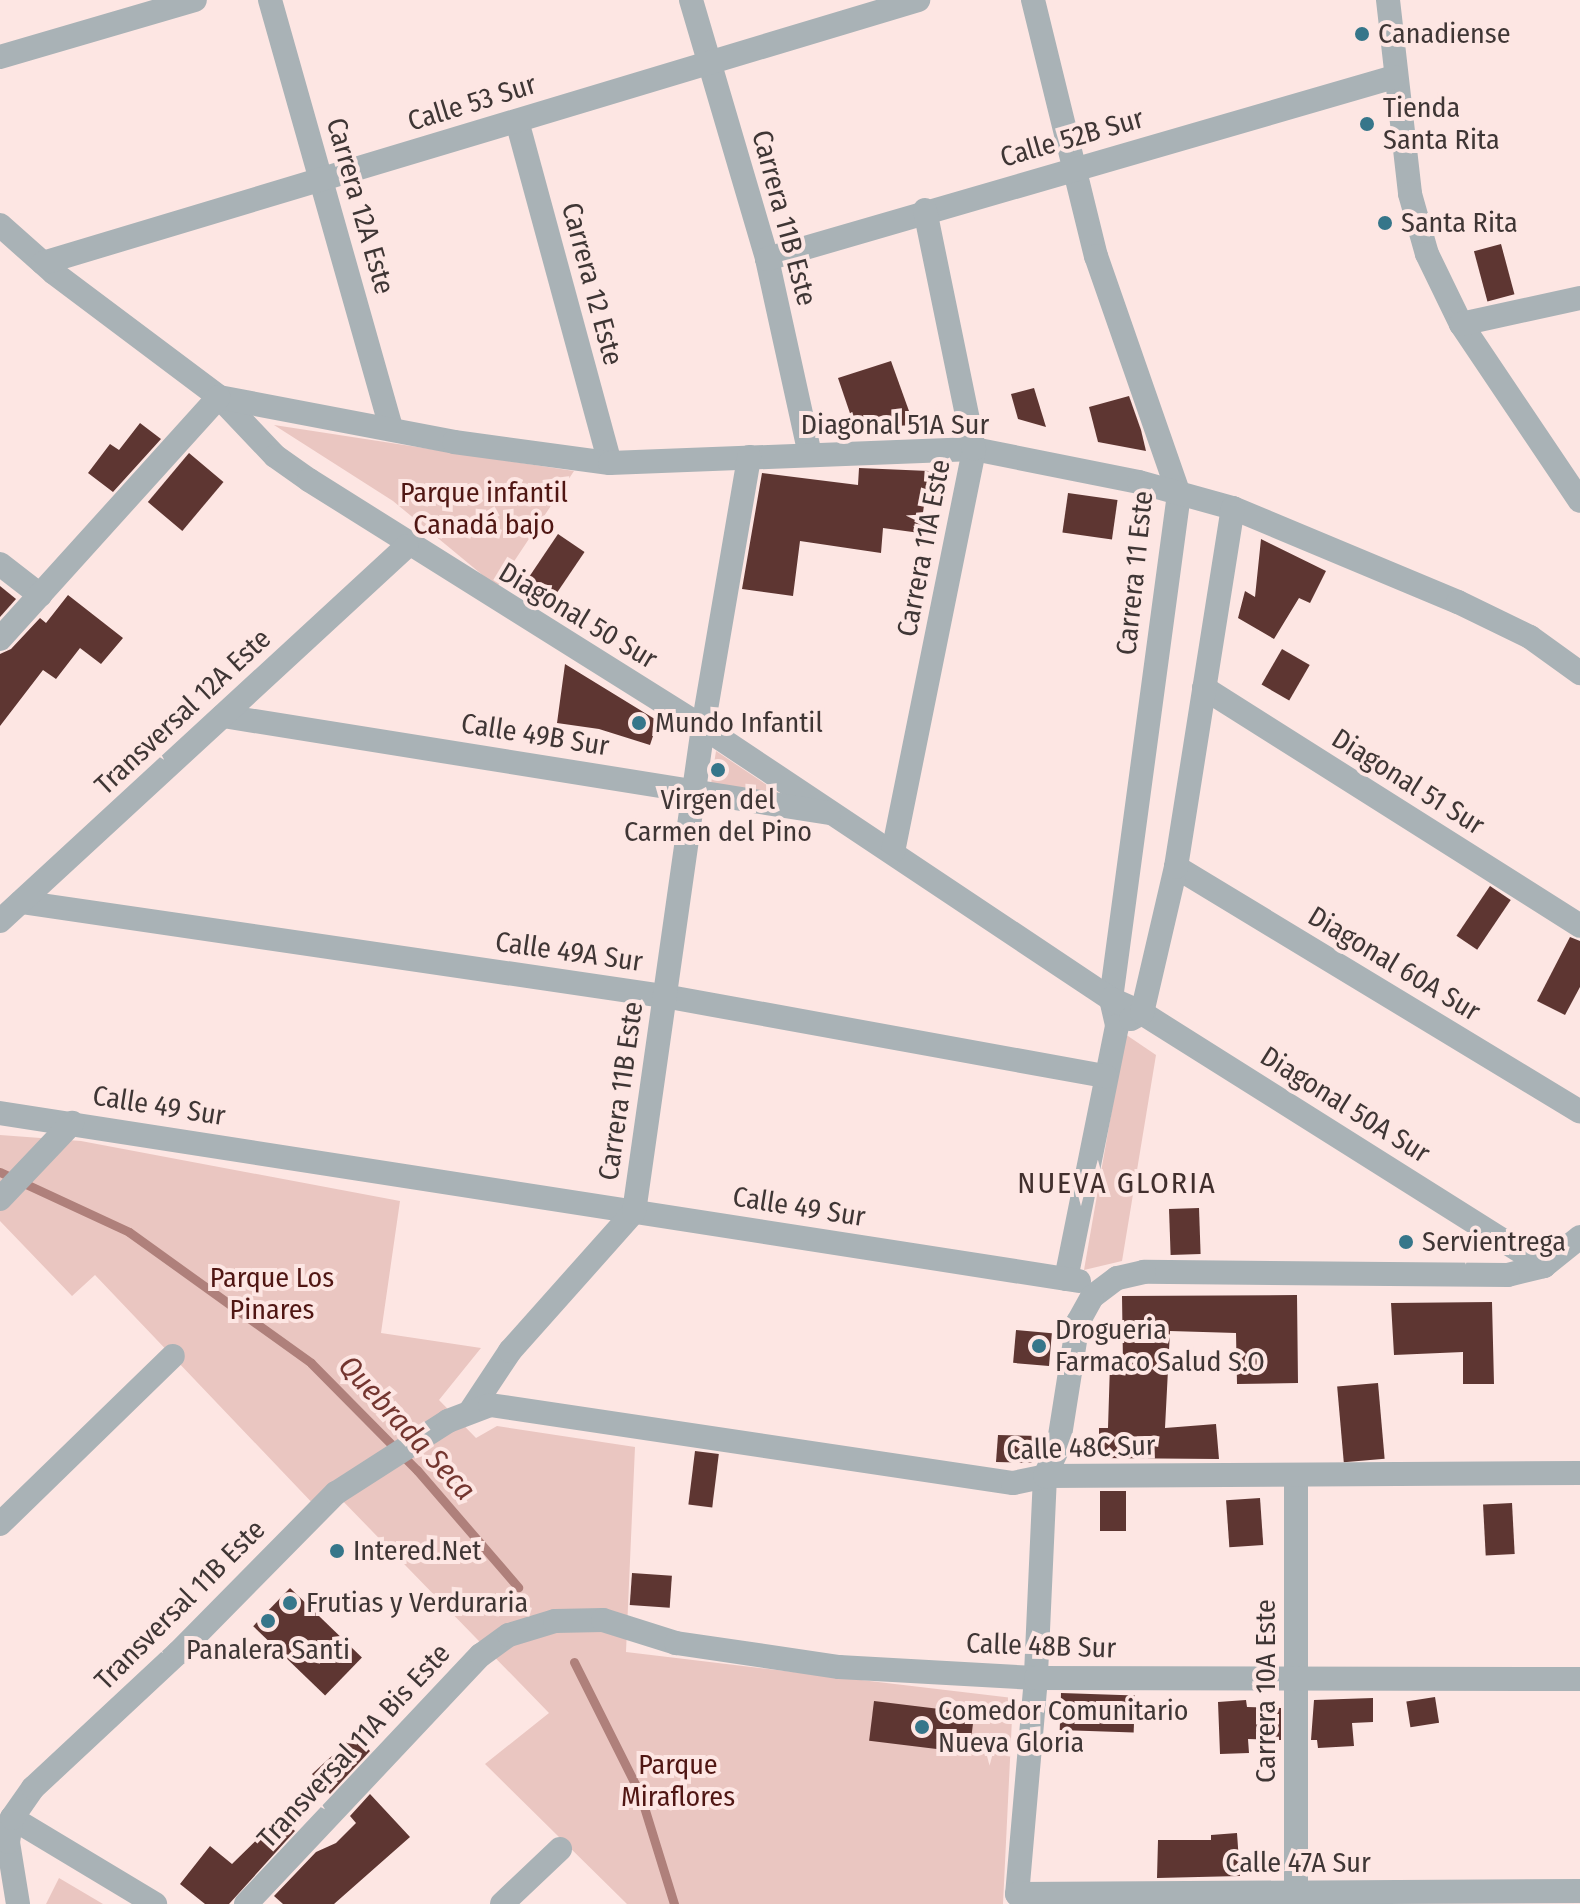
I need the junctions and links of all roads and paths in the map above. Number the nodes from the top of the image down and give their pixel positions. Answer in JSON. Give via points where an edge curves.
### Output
{"nodes":[{"id":1,"x":195,"y":0,"type":"edge"},
{"id":2,"x":270,"y":0,"type":"edge"},
{"id":3,"x":691,"y":0,"type":"edge"},
{"id":4,"x":918,"y":0,"type":"edge"},
{"id":5,"x":1033,"y":0,"type":"edge"},
{"id":6,"x":1388,"y":0,"type":"edge"},
{"id":7,"x":0,"y":57,"type":"edge"},
{"id":8,"x":709,"y":63,"type":"junction"},
{"id":9,"x":1394,"y":77,"type":"junction"},
{"id":10,"x":517,"y":121,"type":"junction"},
{"id":11,"x":1075,"y":170,"type":"junction"},
{"id":12,"x":322,"y":180,"type":"junction"},
{"id":13,"x":925,"y":210,"type":"junction"},
{"id":14,"x":0,"y":225,"type":"edge"},
{"id":15,"x":767,"y":259,"type":"junction"},
{"id":16,"x":43,"y":263,"type":"junction"},
{"id":17,"x":1580,"y":298,"type":"edge"},
{"id":18,"x":1461,"y":324,"type":"junction"},
{"id":19,"x":219,"y":397,"type":"junction"},
{"id":20,"x":391,"y":428,"type":"junction"},
{"id":21,"x":974,"y":449,"type":"junction"},
{"id":22,"x":810,"y":454,"type":"junction"},
{"id":23,"x":749,"y":457,"type":"junction"},
{"id":24,"x":610,"y":463,"type":"junction"},
{"id":25,"x":1179,"y":494,"type":"junction"},
{"id":26,"x":1580,"y":501,"type":"edge"},
{"id":27,"x":1233,"y":508,"type":"junction"},
{"id":28,"x":407,"y":546,"type":"junction"},
{"id":29,"x":0,"y":564,"type":"edge"},
{"id":30,"x":40,"y":595,"type":"junction"},
{"id":31,"x":0,"y":639,"type":"edge"},
{"id":32,"x":1580,"y":673,"type":"edge"},
{"id":33,"x":1204,"y":688,"type":"junction"},
{"id":34,"x":223,"y":716,"type":"junction"},
{"id":35,"x":703,"y":727,"type":"junction"},
{"id":36,"x":694,"y":791,"type":"junction"},
{"id":37,"x":837,"y":814,"type":"junction"},
{"id":38,"x":893,"y":852,"type":"junction"},
{"id":39,"x":1176,"y":867,"type":"junction"},
{"id":40,"x":21,"y":902,"type":"junction"},
{"id":41,"x":0,"y":921,"type":"edge"},
{"id":42,"x":1580,"y":926,"type":"edge"},
{"id":43,"x":664,"y":996,"type":"junction"},
{"id":44,"x":1111,"y":999,"type":"junction"},
{"id":45,"x":1142,"y":1013,"type":"junction"},
{"id":46,"x":1117,"y":1026,"type":"junction"},
{"id":47,"x":1106,"y":1076,"type":"junction"},
{"id":48,"x":1580,"y":1112,"type":"edge"},
{"id":49,"x":0,"y":1113,"type":"edge"},
{"id":50,"x":72,"y":1123,"type":"junction"},
{"id":51,"x":4,"y":1195,"type":"edge"},
{"id":52,"x":634,"y":1212,"type":"junction"},
{"id":53,"x":1580,"y":1237,"type":"edge"},
{"id":54,"x":1544,"y":1266,"type":"junction"},
{"id":55,"x":1066,"y":1279,"type":"junction"},
{"id":56,"x":1105,"y":1286,"type":"junction"},
{"id":57,"x":173,"y":1356,"type":"dead end"},
{"id":58,"x":471,"y":1410,"type":"junction"},
{"id":59,"x":448,"y":1421,"type":"joint"},
{"id":60,"x":1580,"y":1473,"type":"edge"},
{"id":61,"x":1045,"y":1476,"type":"junction"},
{"id":62,"x":1296,"y":1478,"type":"junction"},
{"id":63,"x":0,"y":1524,"type":"edge"},
{"id":64,"x":509,"y":1635,"type":"joint"},
{"id":65,"x":1036,"y":1678,"type":"junction"},
{"id":66,"x":1296,"y":1678,"type":"junction"},
{"id":67,"x":1580,"y":1679,"type":"edge"},
{"id":68,"x":7,"y":1833,"type":"edge"},
{"id":69,"x":560,"y":1849,"type":"dead end"},
{"id":70,"x":1580,"y":1891,"type":"edge"},
{"id":71,"x":1296,"y":1899,"type":"edge"},
{"id":72,"x":18,"y":1904,"type":"edge"},
{"id":73,"x":155,"y":1904,"type":"edge"},
{"id":74,"x":246,"y":1904,"type":"edge"},
{"id":75,"x":502,"y":1904,"type":"edge"}],
"edges":[{"from":1,"to":7,"type":"street"},
{"from":2,"to":12,"type":"street","name":"Carrera 12A Este"},
{"from":3,"to":8,"type":"street","name":"Carrera 11B Este"},
{"from":4,"to":8,"type":"street","name":"Calle 53 Sur"},
{"from":5,"to":11,"type":"street","name":"Carrera 11 Este"},
{"from":6,"to":9,"type":"street"},
{"from":8,"to":10,"type":"street","name":"Calle 53 Sur"},
{"from":8,"to":15,"type":"street","name":"Carrera 11B Este"},
{"from":9,"to":11,"type":"street","name":"Calle 52B Sur"},
{"from":9,"to":18,"type":"street","via":[[1416,221]]},
{"from":10,"to":12,"type":"street","name":"Calle 53 Sur"},
{"from":10,"to":24,"type":"street","name":"Carrera 12 Este"},
{"from":11,"to":13,"type":"street","name":"Calle 52B Sur"},
{"from":11,"to":25,"type":"street","name":"Carrera 11 Este","via":[[1096,256]]},
{"from":12,"to":16,"type":"street","name":"Calle 53 Sur"},
{"from":12,"to":20,"type":"street","name":"Carrera 12A Este"},
{"from":13,"to":15,"type":"street","name":"Calle 52B Sur"},
{"from":13,"to":21,"type":"street","name":"Carrera 11A Este"},
{"from":14,"to":16,"type":"street","name":"Diagonal 50 Sur"},
{"from":15,"to":22,"type":"street","name":"Carrera 11B Este"},
{"from":16,"to":19,"type":"street","name":"Diagonal 50 Sur"},
{"from":17,"to":18,"type":"street"},
{"from":18,"to":26,"type":"street"},
{"from":19,"to":20,"type":"street","name":"Diagonal 51A Sur"},
{"from":19,"to":28,"type":"street","name":"Diagonal 50 Sur","via":[[275,456]]},
{"from":19,"to":30,"type":"street"},
{"from":20,"to":24,"type":"street","name":"Diagonal 51A Sur"},
{"from":21,"to":22,"type":"street","name":"Diagonal 51A Sur"},
{"from":21,"to":25,"type":"street","name":"Diagonal 51A Sur"},
{"from":21,"to":38,"type":"street","name":"Carrera 11A Este"},
{"from":22,"to":23,"type":"street","name":"Diagonal 51A Sur"},
{"from":23,"to":24,"type":"street","name":"Diagonal 51A Sur"},
{"from":23,"to":35,"type":"street","name":"Carrera 11B Este"},
{"from":25,"to":27,"type":"street","name":"Diagonal 51A Sur"},
{"from":25,"to":44,"type":"street","name":"Carrera 11 Este"},
{"from":27,"to":32,"type":"street","name":"Diagonal 51A Sur","via":[[1495,619]]},
{"from":27,"to":33,"type":"street"},
{"from":28,"to":34,"type":"street","name":"Transversal 12A Este"},
{"from":28,"to":35,"type":"street","name":"Diagonal 50 Sur"},
{"from":29,"to":30,"type":"street"},
{"from":30,"to":31,"type":"street"},
{"from":33,"to":39,"type":"street"},
{"from":33,"to":42,"type":"street","name":"Diagonal 51 Sur"},
{"from":34,"to":36,"type":"street","name":"Calle 49B Sur"},
{"from":34,"to":40,"type":"street","name":"Transversal 12A Este"},
{"from":35,"to":36,"type":"street","name":"Carrera 11B Este"},
{"from":35,"to":37,"type":"street","name":"Diagonal 50 Sur"},
{"from":36,"to":37,"type":"street","name":"Calle 49B Sur"},
{"from":36,"to":43,"type":"street","name":"Carrera 11B Este"},
{"from":37,"to":38,"type":"street","name":"Diagonal 50 Sur"},
{"from":38,"to":44,"type":"street","name":"Diagonal 50 Sur"},
{"from":39,"to":45,"type":"street"},
{"from":39,"to":48,"type":"street","name":"Diagonal 60A Sur"},
{"from":40,"to":41,"type":"street","name":"Transversal 12A Este"},
{"from":40,"to":43,"type":"street","name":"Calle 49A Sur"},
{"from":43,"to":47,"type":"street","name":"Calle 49A Sur"},
{"from":43,"to":52,"type":"street","name":"Carrera 11B Este"},
{"from":44,"to":45,"type":"street","name":"Diagonal 50A Sur"},
{"from":44,"to":46,"type":"street","name":"Carrera 11 Este"},
{"from":45,"to":46,"type":"street"},
{"from":45,"to":54,"type":"street","name":"Diagonal 50A Sur"},
{"from":46,"to":47,"type":"street","name":"Carrera 11 Este"},
{"from":47,"to":55,"type":"street","name":"Carrera 11 Este"},
{"from":49,"to":50,"type":"street","name":"Calle 49 Sur"},
{"from":50,"to":51,"type":"street"},
{"from":50,"to":52,"type":"street","name":"Calle 49 Sur"},
{"from":52,"to":55,"type":"street","name":"Calle 49 Sur"},
{"from":52,"to":58,"type":"street","via":[[510,1351]]},
{"from":53,"to":54,"type":"street","name":"Calle 49 Sur"},
{"from":54,"to":56,"type":"street","name":"Calle 49 Sur","via":[[1483,1277],[1144,1272]]},
{"from":55,"to":56,"type":"street","name":"Calle 49 Sur"},
{"from":56,"to":61,"type":"street","via":[[1078,1322],[1058,1448]]},
{"from":57,"to":63,"type":"street"},
{"from":58,"to":59,"type":"street","name":"Calle 48C Sur"},
{"from":58,"to":61,"type":"street","name":"Calle 48C Sur","via":[[506,1404],[1003,1482]]},
{"from":59,"to":68,"type":"street","name":"Transversal 11B Este","via":[[352,1480],[33,1788]]},
{"from":60,"to":62,"type":"street","name":"Calle 48C Sur"},
{"from":61,"to":62,"type":"street","name":"Calle 48C Sur"},
{"from":61,"to":65,"type":"street"},
{"from":62,"to":66,"type":"street","name":"Carrera 10A Este"},
{"from":64,"to":65,"type":"street","name":"Calle 48B Sur","via":[[555,1621],[603,1620],[676,1643],[839,1667]]},
{"from":64,"to":74,"type":"street","name":"Transversal 11A Bis Este","via":[[481,1655]]},
{"from":65,"to":66,"type":"street","name":"Calle 48B Sur"},
{"from":65,"to":71,"type":"street","name":"Calle 47A Sur","via":[[1017,1894]]},
{"from":66,"to":67,"type":"street","name":"Calle 48B Sur"},
{"from":66,"to":71,"type":"street","name":"Carrera 10A Este"},
{"from":68,"to":72,"type":"street"},
{"from":68,"to":73,"type":"street"},
{"from":69,"to":75,"type":"street"},
{"from":70,"to":71,"type":"street","name":"Calle 47A Sur"}]}
